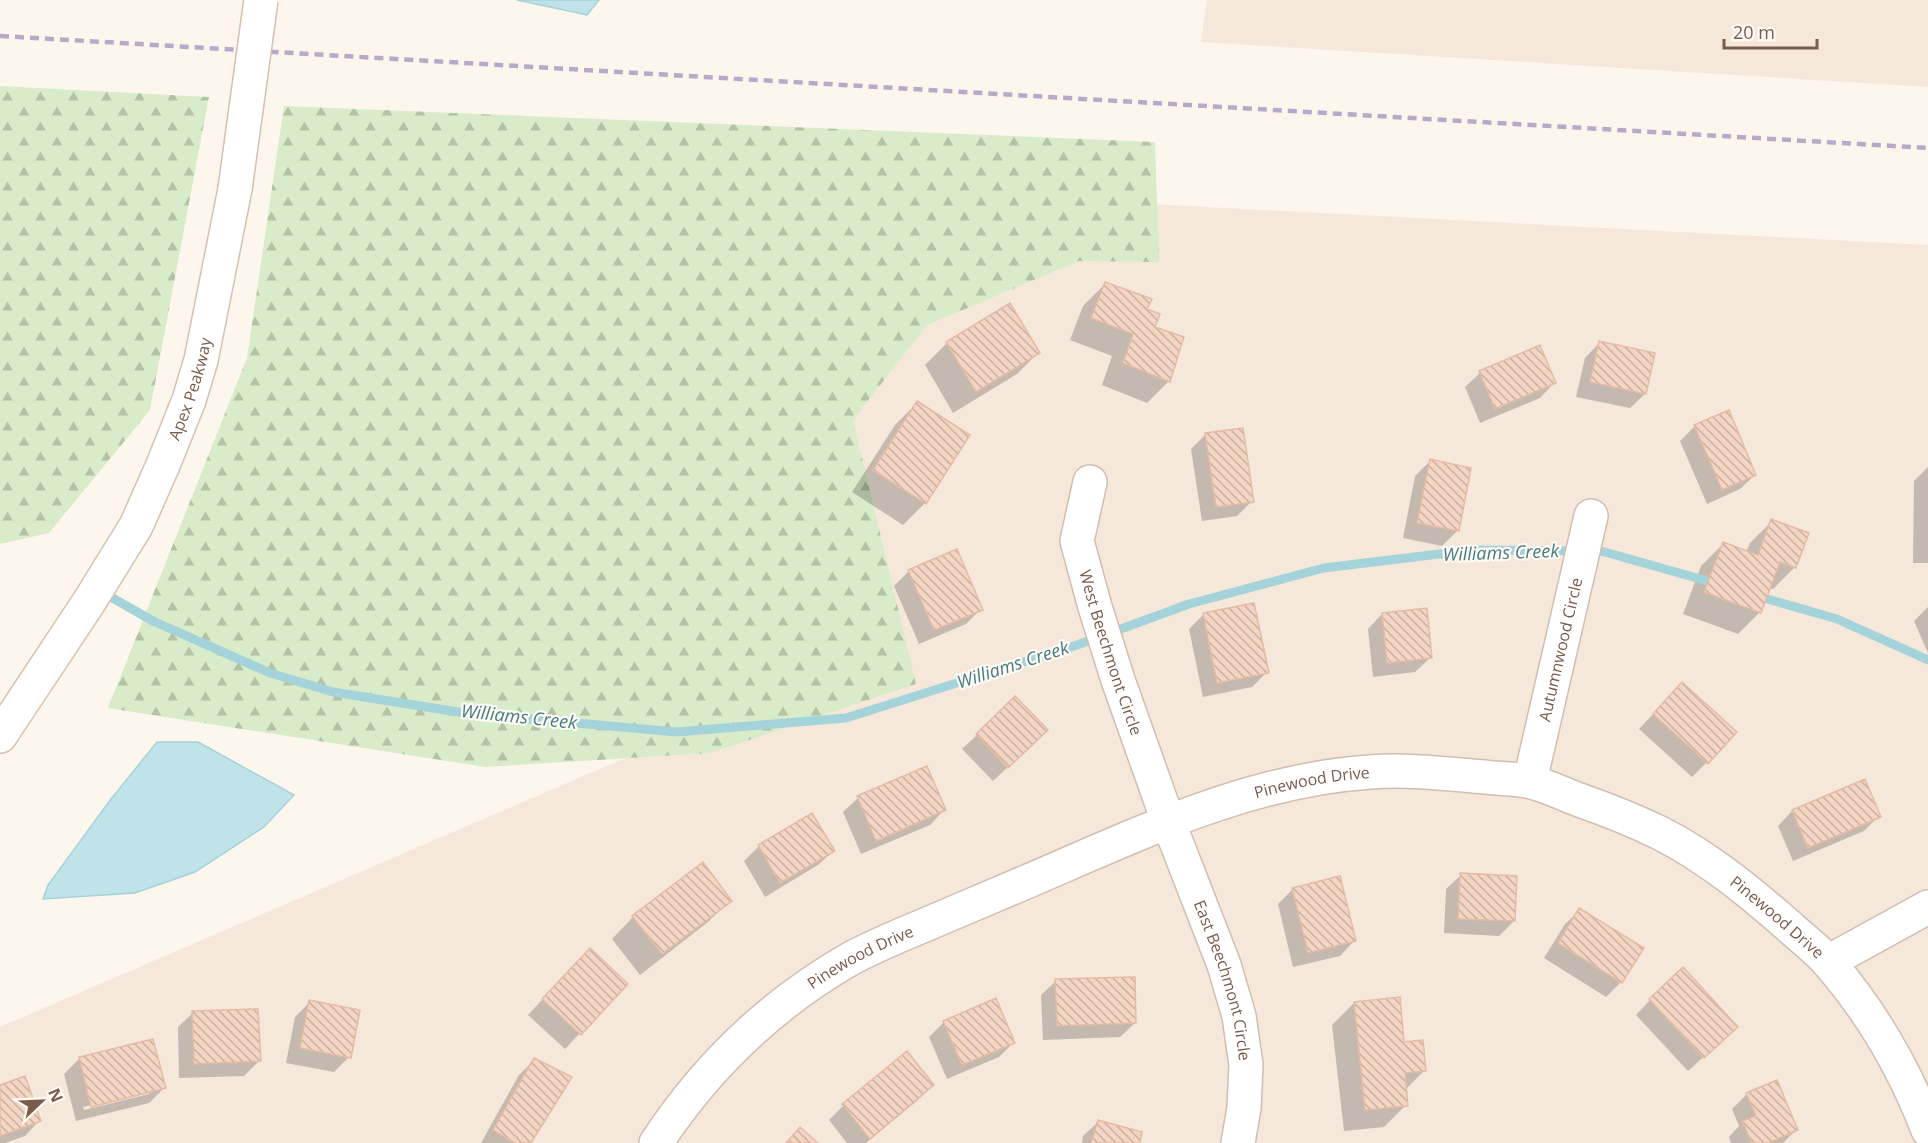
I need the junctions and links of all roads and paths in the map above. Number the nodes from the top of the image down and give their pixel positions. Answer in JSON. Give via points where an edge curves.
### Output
{"nodes":[{"id":1,"x":261,"y":0,"type":"edge"},
{"id":2,"x":1090,"y":482,"type":"dead end"},
{"id":3,"x":1592,"y":516,"type":"dead end"},
{"id":4,"x":0,"y":736,"type":"edge"},
{"id":5,"x":1530,"y":781,"type":"junction"},
{"id":6,"x":1168,"y":821,"type":"junction"},
{"id":7,"x":1928,"y":907,"type":"edge"},
{"id":8,"x":1828,"y":962,"type":"junction"},
{"id":9,"x":1928,"y":1130,"type":"edge"},
{"id":10,"x":656,"y":1143,"type":"edge"},
{"id":11,"x":1238,"y":1143,"type":"edge"}],
"edges":[{"from":1,"to":4,"type":"street","name":"Apex Peakway","bridge":true,"via":[[235,189],[201,360],[189,400],[136,526]]},
{"from":2,"to":6,"type":"street","name":"West Beechmont Circle","via":[[1077,541],[1118,680]]},
{"from":3,"to":5,"type":"street","name":"Autumnwood Circle"},
{"from":5,"to":6,"type":"street","name":"Pinewood Drive","via":[[1422,771],[1369,772],[1263,790]]},
{"from":5,"to":8,"type":"street","name":"Pinewood Drive","via":[[1659,833],[1696,854],[1746,889]]},
{"from":6,"to":10,"type":"street","name":"Pinewood Drive","via":[[910,931],[851,959],[803,989],[717,1062],[680,1106]]},
{"from":6,"to":11,"type":"street","name":"East Beechmont Circle","via":[[1224,965],[1239,1016],[1246,1065]]},
{"from":7,"to":8,"type":"street"},
{"from":8,"to":9,"type":"street","name":"Pinewood Drive","via":[[1892,1052]]}]}
